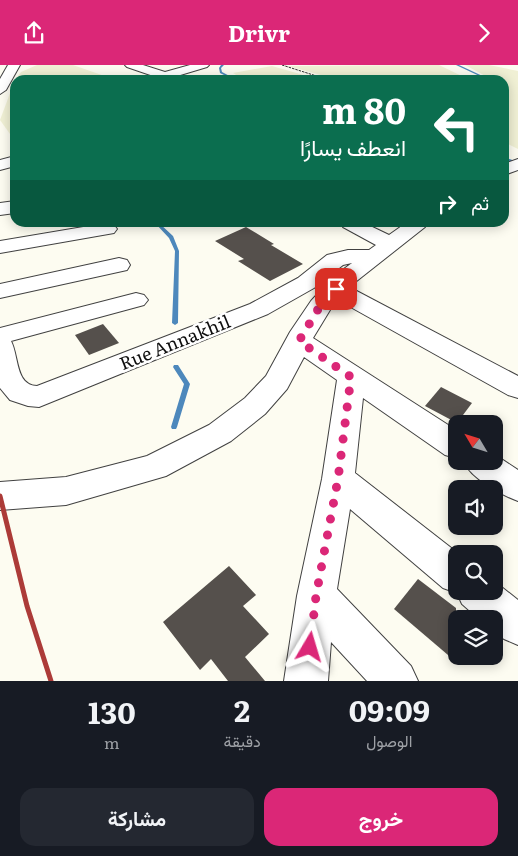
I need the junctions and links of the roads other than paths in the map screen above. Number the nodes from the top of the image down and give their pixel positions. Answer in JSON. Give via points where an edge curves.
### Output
{"nodes":[{"id":1,"x":25,"y":65,"type":"edge"},
{"id":2,"x":131,"y":65,"type":"edge"},
{"id":3,"x":177,"y":65,"type":"edge"},
{"id":4,"x":203,"y":65,"type":"edge"},
{"id":5,"x":13,"y":67,"type":"edge"},
{"id":6,"x":190,"y":69,"type":"junction"},
{"id":7,"x":161,"y":75,"type":"edge"},
{"id":8,"x":168,"y":75,"type":"edge"},
{"id":9,"x":0,"y":90,"type":"edge"},
{"id":10,"x":355,"y":227,"type":"edge"},
{"id":11,"x":413,"y":227,"type":"edge"},
{"id":12,"x":107,"y":229,"type":"dead end"},
{"id":13,"x":0,"y":247,"type":"edge"},
{"id":14,"x":382,"y":250,"type":"junction"},
{"id":15,"x":119,"y":265,"type":"dead end"},
{"id":16,"x":336,"y":289,"type":"junction"},
{"id":17,"x":0,"y":291,"type":"edge"},
{"id":18,"x":136,"y":300,"type":"dead end"},
{"id":19,"x":0,"y":336,"type":"edge"},
{"id":20,"x":299,"y":341,"type":"junction"},
{"id":21,"x":0,"y":343,"type":"edge"},
{"id":22,"x":351,"y":377,"type":"junction"},
{"id":23,"x":518,"y":388,"type":"edge"},
{"id":24,"x":448,"y":441,"type":"edge"},
{"id":25,"x":492,"y":470,"type":"edge"},
{"id":26,"x":338,"y":479,"type":"junction"},
{"id":27,"x":518,"y":487,"type":"edge"},
{"id":28,"x":0,"y":496,"type":"edge"},
{"id":29,"x":448,"y":568,"type":"edge"},
{"id":30,"x":316,"y":596,"type":"junction"},
{"id":31,"x":487,"y":600,"type":"edge"},
{"id":32,"x":518,"y":625,"type":"edge"},
{"id":33,"x":306,"y":681,"type":"edge"},
{"id":34,"x":396,"y":681,"type":"edge"}],
"edges":[{"from":1,"to":5,"type":"street"},
{"from":2,"to":7,"type":"street"},
{"from":3,"to":6,"type":"street"},
{"from":4,"to":6,"type":"street"},
{"from":5,"to":9,"type":"street"},
{"from":6,"to":8,"type":"street"},
{"from":10,"to":14,"type":"street"},
{"from":11,"to":14,"type":"street"},
{"from":12,"to":13,"type":"street"},
{"from":14,"to":16,"type":"street"},
{"from":14,"to":21,"type":"street","name":"Rue Annakhil","via":[[342,257],[285,296],[259,309],[39,397],[22,395],[13,388]]},
{"from":15,"to":17,"type":"street"},
{"from":16,"to":20,"type":"street","via":[[320,306]]},
{"from":16,"to":23,"type":"street"},
{"from":18,"to":19,"type":"street"},
{"from":20,"to":22,"type":"street"},
{"from":20,"to":28,"type":"street","via":[[277,381],[244,416],[220,433],[155,467],[66,491]]},
{"from":22,"to":24,"type":"street"},
{"from":22,"to":26,"type":"street"},
{"from":25,"to":27,"type":"street"},
{"from":26,"to":29,"type":"street"},
{"from":26,"to":30,"type":"street"},
{"from":30,"to":33,"type":"street"},
{"from":30,"to":34,"type":"street"},
{"from":31,"to":32,"type":"street"}]}
